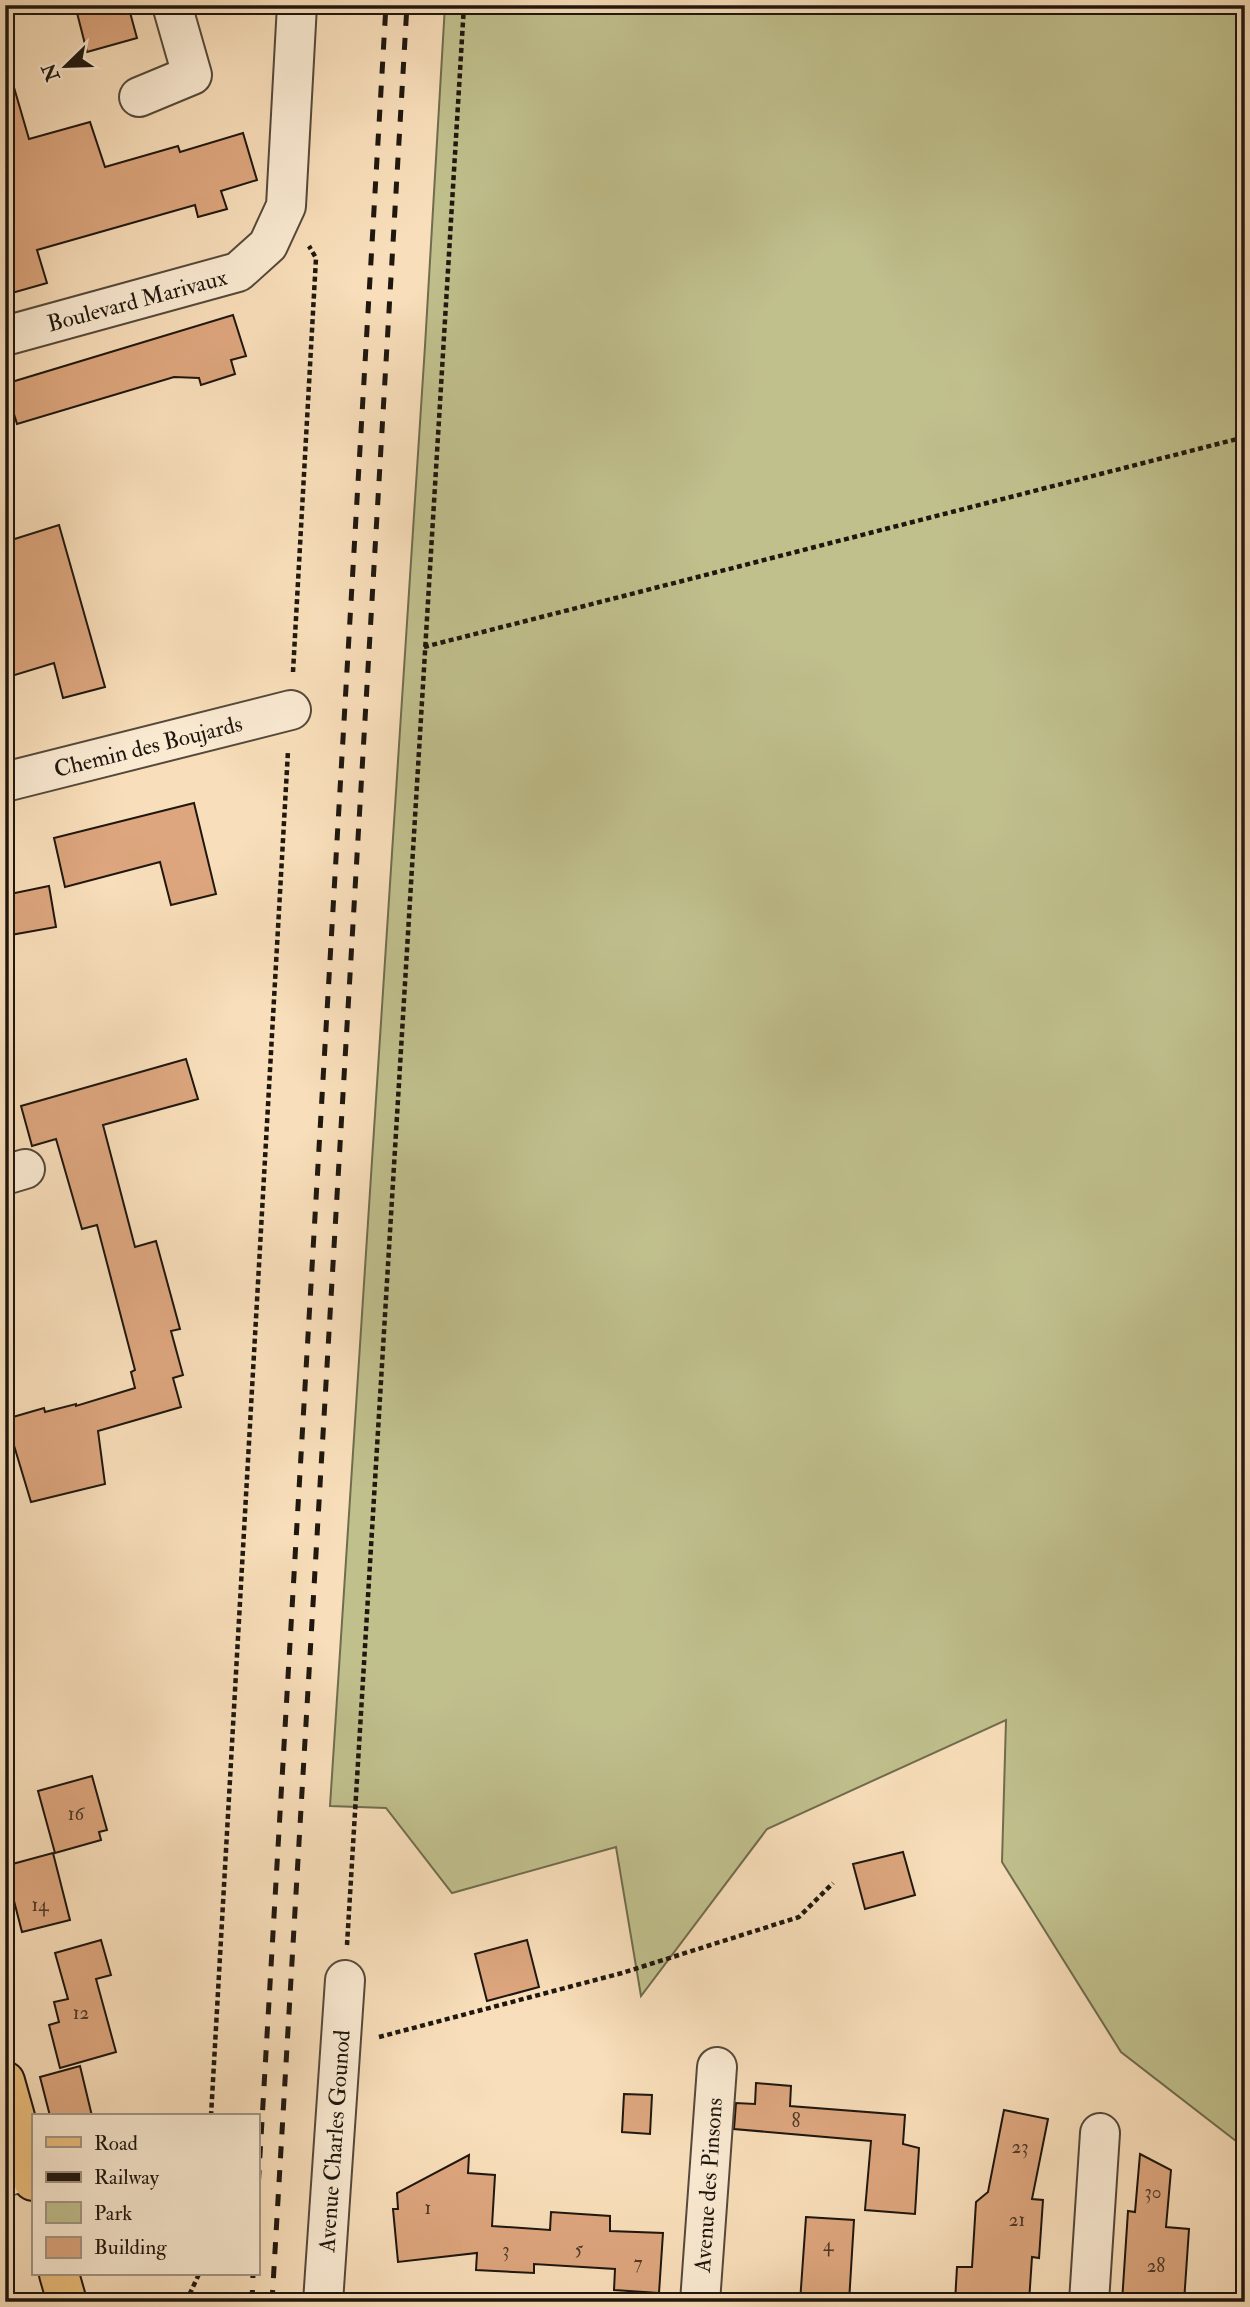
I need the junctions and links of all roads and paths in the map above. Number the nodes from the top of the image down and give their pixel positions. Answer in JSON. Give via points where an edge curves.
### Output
{"nodes":[{"id":1,"x":172,"y":5,"type":"edge"},
{"id":2,"x":297,"y":5,"type":"edge"},
{"id":3,"x":464,"y":5,"type":"edge"},
{"id":4,"x":139,"y":97,"type":"dead end"},
{"id":5,"x":286,"y":206,"type":"junction"},
{"id":6,"x":5,"y":336,"type":"edge"},
{"id":7,"x":1245,"y":437,"type":"edge"},
{"id":8,"x":424,"y":647,"type":"junction"},
{"id":9,"x":291,"y":710,"type":"junction"},
{"id":10,"x":5,"y":782,"type":"edge"},
{"id":11,"x":834,"y":1883,"type":"dead end"},
{"id":12,"x":345,"y":1980,"type":"joint"},
{"id":13,"x":341,"y":2047,"type":"junction"},
{"id":14,"x":717,"y":2067,"type":"dead end"},
{"id":15,"x":7,"y":2094,"type":"edge"},
{"id":16,"x":211,"y":2114,"type":"edge"},
{"id":17,"x":1100,"y":2133,"type":"dead end"},
{"id":18,"x":32,"y":2176,"type":"edge"},
{"id":19,"x":32,"y":2179,"type":"edge"},
{"id":20,"x":5,"y":2186,"type":"edge"},
{"id":21,"x":60,"y":2276,"type":"edge"},
{"id":22,"x":198,"y":2276,"type":"edge"},
{"id":23,"x":66,"y":2302,"type":"edge"},
{"id":24,"x":187,"y":2302,"type":"edge"},
{"id":25,"x":323,"y":2302,"type":"edge"},
{"id":26,"x":700,"y":2302,"type":"edge"},
{"id":27,"x":1089,"y":2302,"type":"edge"}],
"edges":[{"from":1,"to":4,"type":"street","via":[[192,75]]},
{"from":2,"to":5,"type":"street","name":"Boulevard Marivaux"},
{"from":3,"to":8,"type":"path"},
{"from":5,"to":6,"type":"street","name":"Boulevard Marivaux","via":[[268,245],[238,272]]},
{"from":5,"to":9,"type":"path","via":[[316,258]]},
{"from":7,"to":8,"type":"path"},
{"from":8,"to":12,"type":"path"},
{"from":9,"to":10,"type":"street","name":"Chemin des Boujards"},
{"from":9,"to":16,"type":"path"},
{"from":11,"to":13,"type":"path","via":[[799,1917],[622,1973]]},
{"from":12,"to":13,"type":"street","name":"Avenue Charles Gounod"},
{"from":13,"to":25,"type":"street","name":"Avenue Charles Gounod"},
{"from":14,"to":26,"type":"street","name":"Avenue des Pinsons"},
{"from":15,"to":18,"type":"main road"},
{"from":17,"to":27,"type":"street"},
{"from":19,"to":20,"type":"lane"},
{"from":21,"to":23,"type":"main road"},
{"from":22,"to":24,"type":"path"}]}
